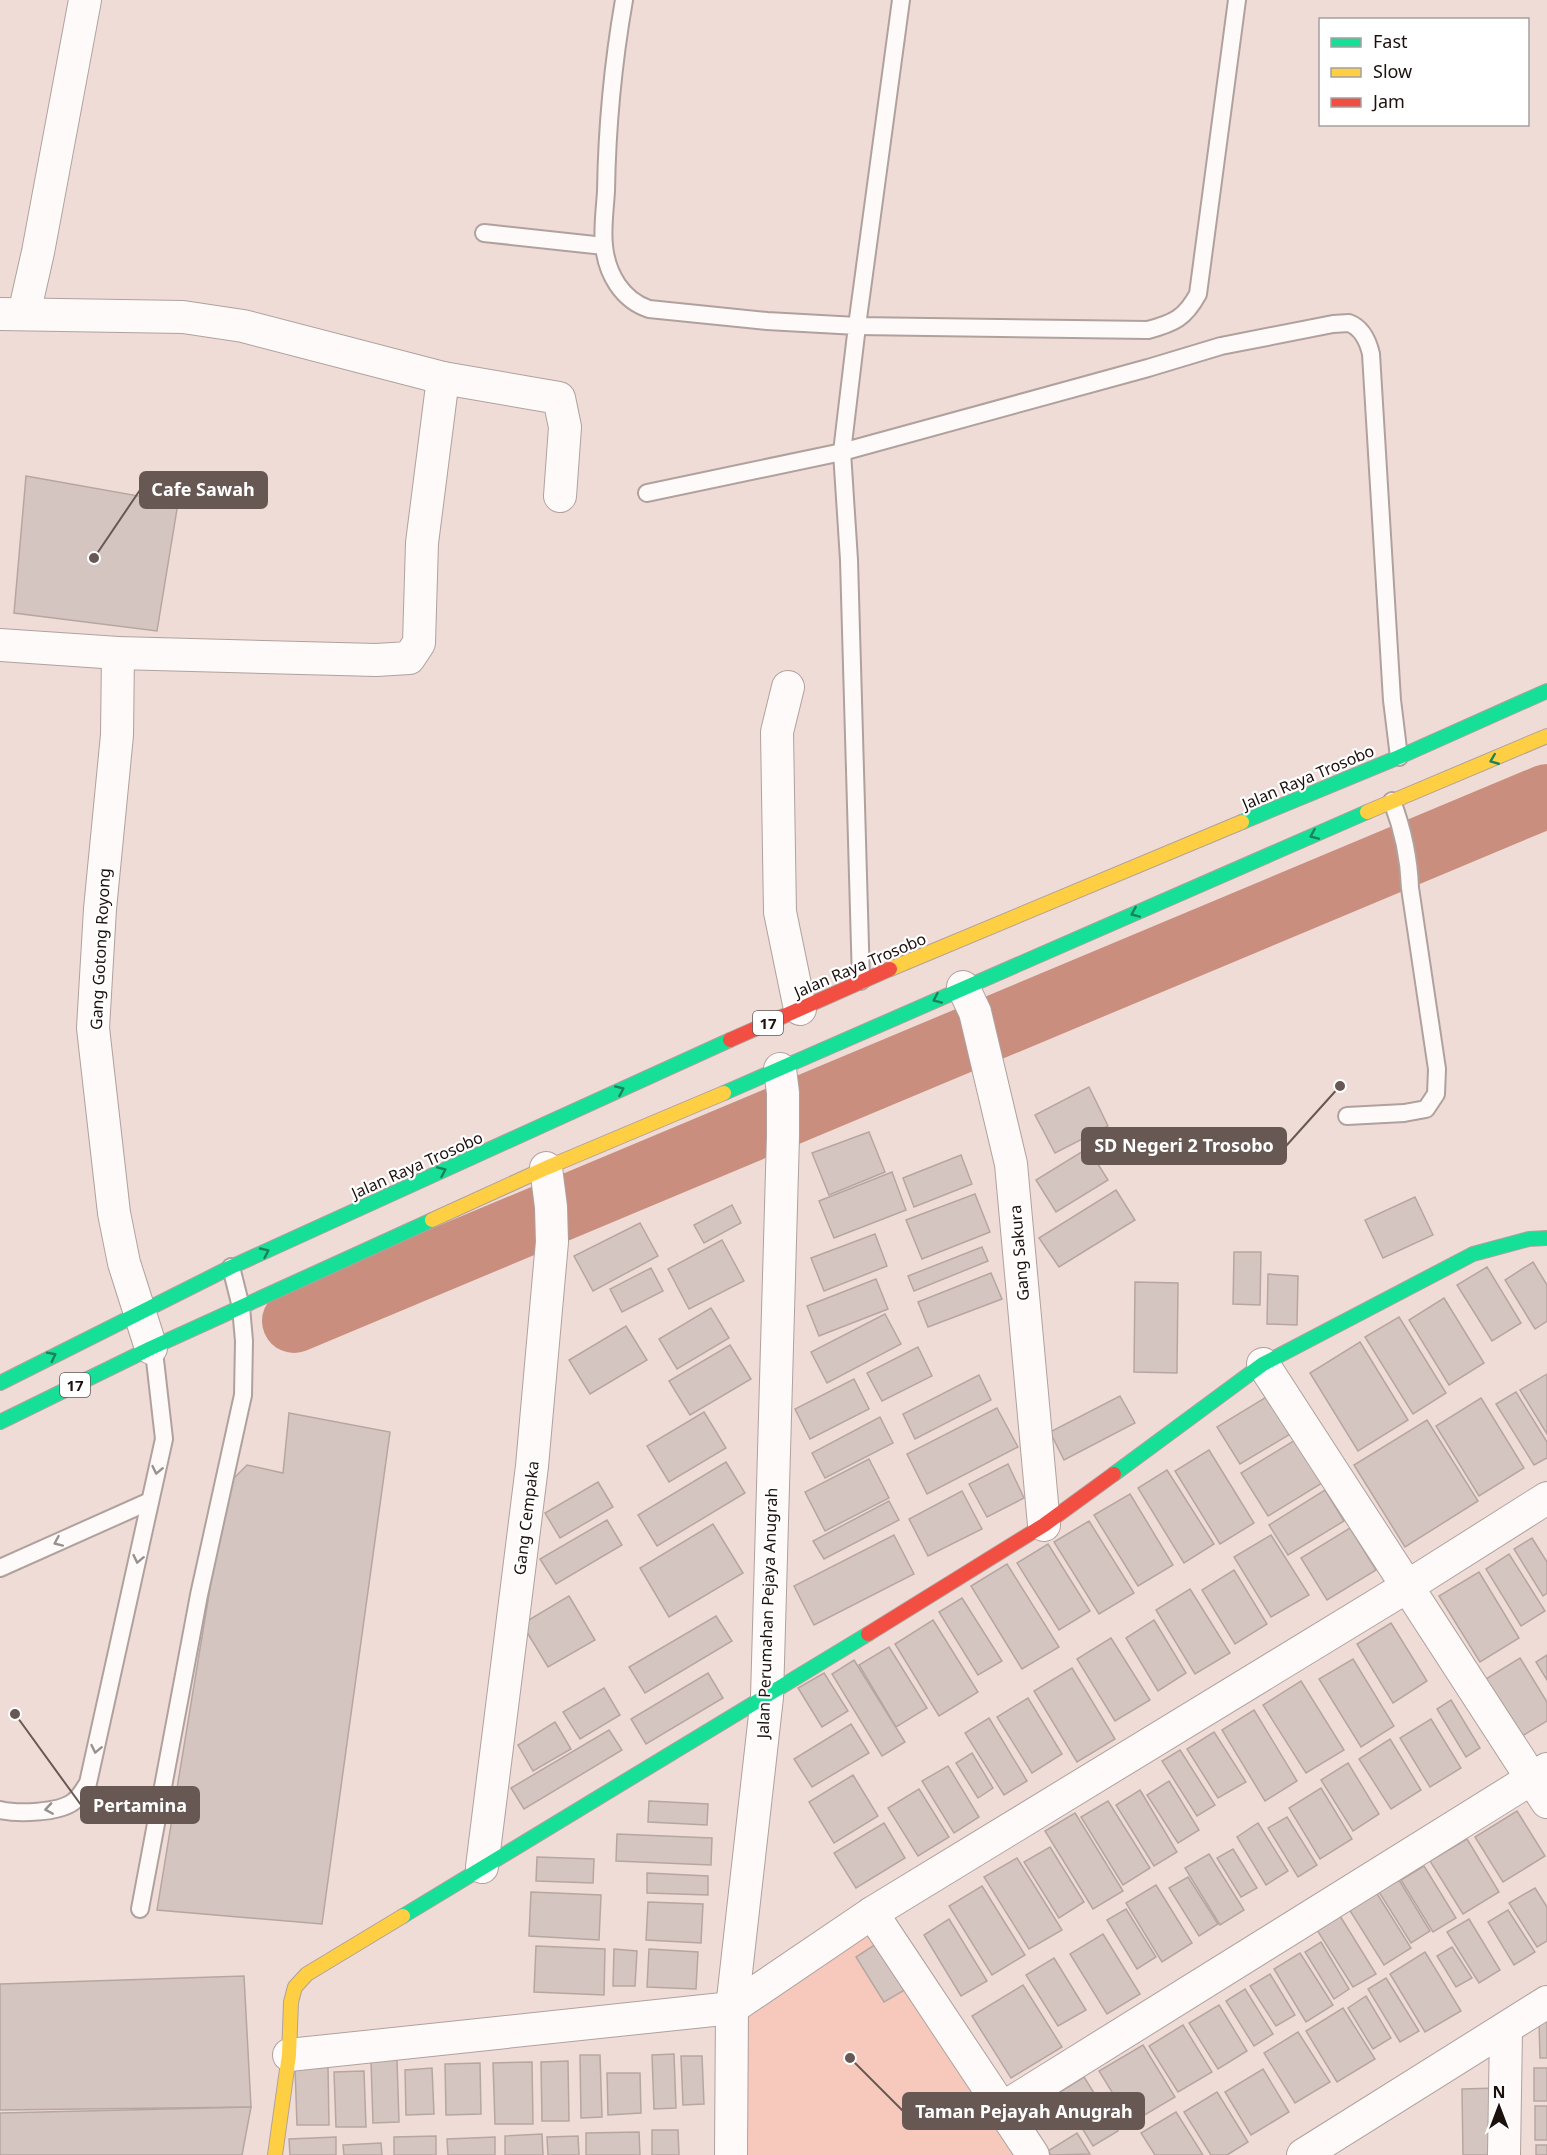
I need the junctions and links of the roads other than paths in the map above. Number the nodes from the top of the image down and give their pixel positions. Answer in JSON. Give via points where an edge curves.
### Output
{"nodes":[{"id":1,"x":85,"y":0,"type":"edge"},
{"id":2,"x":624,"y":0,"type":"edge"},
{"id":3,"x":901,"y":0,"type":"edge"},
{"id":4,"x":1237,"y":0,"type":"edge"},
{"id":5,"x":484,"y":232,"type":"dead end"},
{"id":6,"x":604,"y":246,"type":"junction"},
{"id":7,"x":12,"y":314,"type":"edge"},
{"id":8,"x":856,"y":326,"type":"junction"},
{"id":9,"x":443,"y":378,"type":"junction"},
{"id":10,"x":842,"y":452,"type":"junction"},
{"id":11,"x":647,"y":493,"type":"dead end"},
{"id":12,"x":560,"y":496,"type":"dead end"},
{"id":13,"x":0,"y":645,"type":"edge"},
{"id":14,"x":118,"y":653,"type":"junction"},
{"id":15,"x":788,"y":687,"type":"dead end"},
{"id":16,"x":1547,"y":691,"type":"edge"},
{"id":17,"x":1547,"y":736,"type":"edge"},
{"id":18,"x":1399,"y":757,"type":"junction"},
{"id":19,"x":1392,"y":801,"type":"junction"},
{"id":20,"x":861,"y":981,"type":"junction"},
{"id":21,"x":969,"y":999,"type":"junction"},
{"id":22,"x":800,"y":1009,"type":"junction"},
{"id":23,"x":782,"y":1081,"type":"junction"},
{"id":24,"x":1347,"y":1116,"type":"dead end"},
{"id":25,"x":547,"y":1175,"type":"junction"},
{"id":26,"x":1547,"y":1238,"type":"edge"},
{"id":27,"x":231,"y":1267,"type":"junction"},
{"id":28,"x":241,"y":1307,"type":"junction"},
{"id":29,"x":140,"y":1312,"type":"junction"},
{"id":30,"x":151,"y":1348,"type":"junction"},
{"id":31,"x":1263,"y":1364,"type":"junction"},
{"id":32,"x":0,"y":1383,"type":"edge"},
{"id":33,"x":0,"y":1422,"type":"edge"},
{"id":34,"x":1547,"y":1498,"type":"edge"},
{"id":35,"x":150,"y":1502,"type":"junction"},
{"id":36,"x":1044,"y":1525,"type":"junction"},
{"id":37,"x":0,"y":1568,"type":"edge"},
{"id":38,"x":1408,"y":1586,"type":"junction"},
{"id":39,"x":767,"y":1697,"type":"junction"},
{"id":40,"x":1542,"y":1783,"type":"edge"},
{"id":41,"x":0,"y":1810,"type":"edge"},
{"id":42,"x":482,"y":1867,"type":"junction"},
{"id":43,"x":140,"y":1909,"type":"dead end"},
{"id":44,"x":872,"y":1913,"type":"junction"},
{"id":45,"x":1547,"y":2002,"type":"edge"},
{"id":46,"x":732,"y":2008,"type":"junction"},
{"id":47,"x":1506,"y":2029,"type":"junction"},
{"id":48,"x":289,"y":2055,"type":"junction"},
{"id":49,"x":1001,"y":2109,"type":"junction"},
{"id":50,"x":274,"y":2155,"type":"edge"},
{"id":51,"x":731,"y":2155,"type":"edge"},
{"id":52,"x":1033,"y":2155,"type":"edge"},
{"id":53,"x":1303,"y":2155,"type":"edge"},
{"id":54,"x":1504,"y":2155,"type":"edge"}],
"edges":[{"from":1,"to":7,"type":"street","via":[[38,252]]},
{"from":2,"to":6,"type":"lane","via":[[607,152]]},
{"from":3,"to":8,"type":"lane"},
{"from":4,"to":8,"type":"lane","via":[[1199,288],[1191,307],[1179,319],[1148,330]]},
{"from":5,"to":6,"type":"lane"},
{"from":6,"to":8,"type":"lane","via":[[618,286],[635,304],[649,309]]},
{"from":7,"to":9,"type":"street","via":[[183,317],[243,326]]},
{"from":8,"to":10,"type":"lane"},
{"from":9,"to":12,"type":"street","via":[[559,398],[565,427]]},
{"from":9,"to":14,"type":"street","via":[[423,543],[419,643],[409,658]]},
{"from":10,"to":11,"type":"lane"},
{"from":10,"to":18,"type":"lane","via":[[1221,346],[1345,322],[1355,325],[1368,342],[1371,354],[1392,700]]},
{"from":10,"to":20,"type":"lane","via":[[849,560]]},
{"from":13,"to":14,"type":"street"},
{"from":14,"to":29,"type":"street","name":"Gang Gotong Royong","via":[[117,735],[93,1028],[114,1213],[124,1263]]},
{"from":15,"to":22,"type":"street","via":[[777,732],[780,912]]},
{"from":16,"to":18,"type":"main road","name":"Jalan Raya Trosobo","number":"17"},
{"from":17,"to":19,"type":"main road","number":"17","one_way":true},
{"from":18,"to":20,"type":"main road","name":"Jalan Raya Trosobo","number":"17"},
{"from":19,"to":21,"type":"main road","number":"17","one_way":true},
{"from":19,"to":24,"type":"lane","via":[[1403,830],[1437,1069],[1436,1094],[1426,1109]]},
{"from":20,"to":22,"type":"main road","name":"Jalan Raya Trosobo","number":"17"},
{"from":21,"to":23,"type":"main road","number":"17","one_way":true},
{"from":21,"to":36,"type":"street","name":"Gang Sakura","via":[[986,1053],[1011,1164]]},
{"from":27,"to":22,"type":"main road","name":"Jalan Raya Trosobo","number":"17","one_way":true},
{"from":23,"to":25,"type":"main road","number":"17"},
{"from":23,"to":39,"type":"street","name":"Jalan Perumahan Pejaya Anugrah"},
{"from":25,"to":28,"type":"main road","number":"17"},
{"from":25,"to":42,"type":"street","name":"Gang Cempaka","via":[[552,1237],[532,1466]]},
{"from":26,"to":31,"type":"main road","via":[[1473,1254]]},
{"from":27,"to":28,"type":"lane"},
{"from":27,"to":29,"type":"main road","name":"Jalan Raya Trosobo","number":"17"},
{"from":28,"to":30,"type":"main road","number":"17"},
{"from":28,"to":43,"type":"lane","via":[[243,1395],[199,1595]]},
{"from":29,"to":30,"type":"street","name":"Gang Gotong Royong"},
{"from":32,"to":29,"type":"main road","name":"Jalan Raya Trosobo","number":"17","one_way":true},
{"from":30,"to":33,"type":"main road","number":"17"},
{"from":30,"to":35,"type":"lane","one_way":true,"via":[[164,1439]]},
{"from":31,"to":36,"type":"main road"},
{"from":31,"to":38,"type":"street"},
{"from":34,"to":38,"type":"street"},
{"from":35,"to":37,"type":"lane","one_way":true},
{"from":35,"to":41,"type":"lane","one_way":true,"via":[[88,1783],[64,1807],[33,1812]]},
{"from":36,"to":39,"type":"main road"},
{"from":38,"to":40,"type":"street"},
{"from":38,"to":44,"type":"street"},
{"from":39,"to":42,"type":"main road"},
{"from":39,"to":46,"type":"street","name":"Jalan Perumahan Pejaya Anugrah"},
{"from":40,"to":49,"type":"street"},
{"from":42,"to":48,"type":"main road","via":[[307,1974],[295,1987],[291,2002]]},
{"from":44,"to":46,"type":"street"},
{"from":44,"to":49,"type":"street"},
{"from":45,"to":47,"type":"street"},
{"from":46,"to":48,"type":"street"},
{"from":46,"to":51,"type":"street","name":"Jalan Perumahan Pejaya Anugrah"},
{"from":47,"to":53,"type":"street"},
{"from":47,"to":54,"type":"street"},
{"from":48,"to":50,"type":"main road"},
{"from":49,"to":52,"type":"street"}]}
